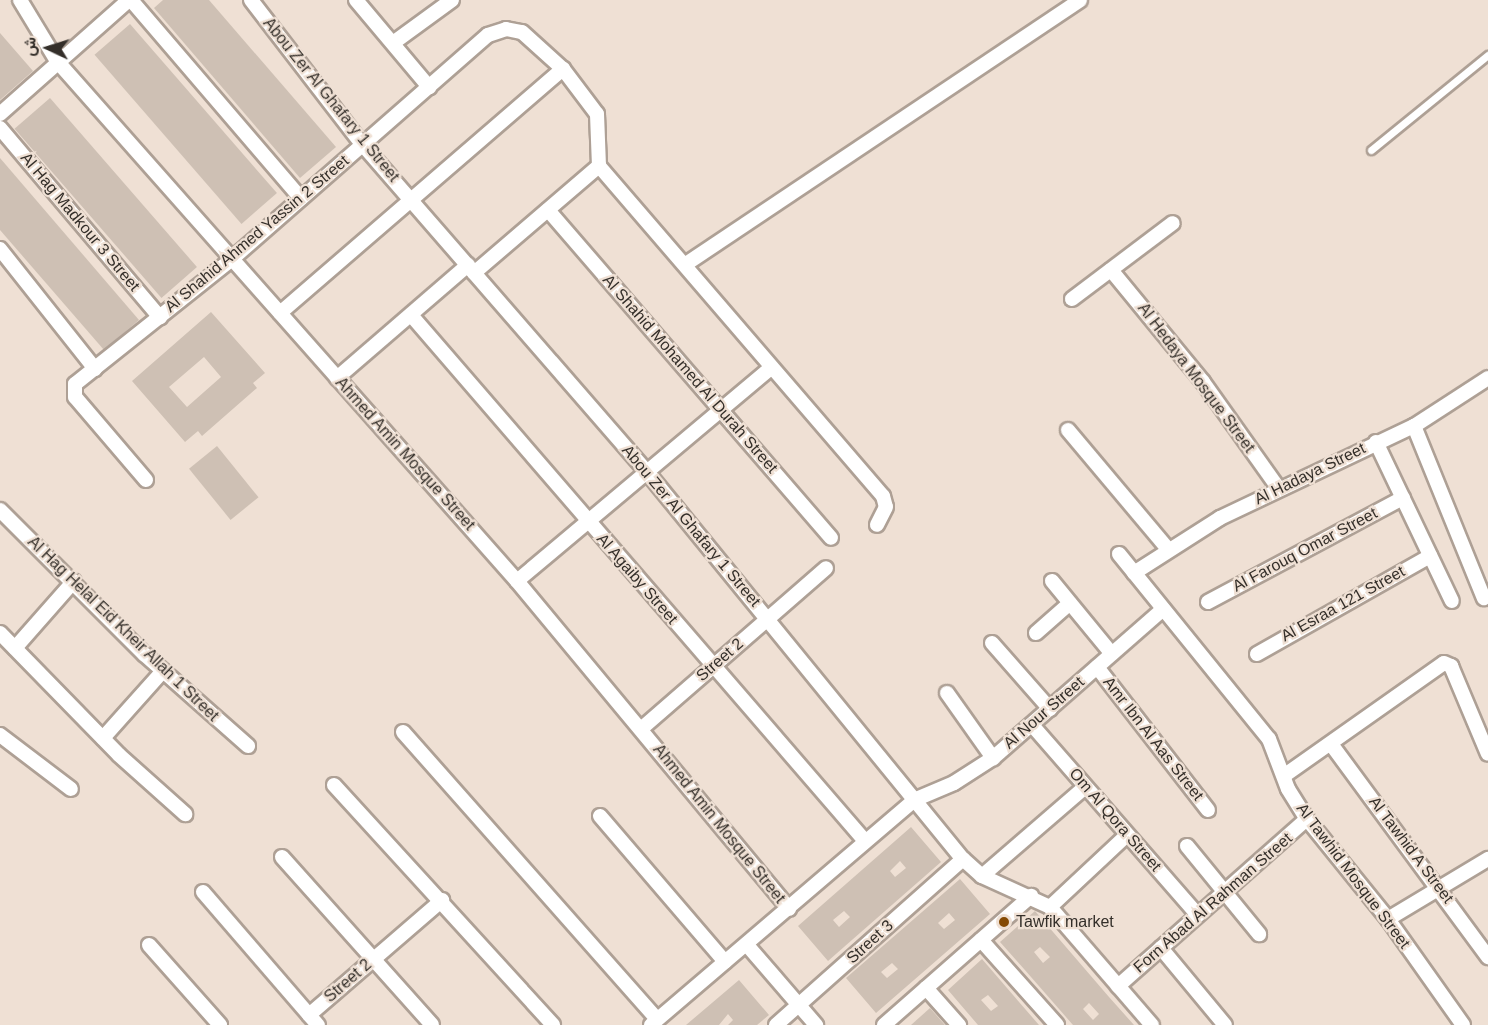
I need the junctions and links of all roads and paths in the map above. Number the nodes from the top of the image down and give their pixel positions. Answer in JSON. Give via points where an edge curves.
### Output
{"nodes":[{"id":1,"x":20,"y":0,"type":"edge"},
{"id":2,"x":130,"y":0,"type":"edge"},
{"id":3,"x":251,"y":0,"type":"edge"},
{"id":4,"x":356,"y":0,"type":"edge"},
{"id":5,"x":452,"y":0,"type":"edge"},
{"id":6,"x":1080,"y":0,"type":"edge"},
{"id":7,"x":393,"y":43,"type":"junction"},
{"id":8,"x":1488,"y":55,"type":"edge"},
{"id":9,"x":57,"y":61,"type":"junction"},
{"id":10,"x":563,"y":69,"type":"junction"},
{"id":11,"x":429,"y":87,"type":"junction"},
{"id":12,"x":0,"y":114,"type":"edge"},
{"id":13,"x":0,"y":128,"type":"edge"},
{"id":14,"x":362,"y":144,"type":"junction"},
{"id":15,"x":1371,"y":150,"type":"dead end"},
{"id":16,"x":599,"y":166,"type":"junction"},
{"id":17,"x":301,"y":198,"type":"junction"},
{"id":18,"x":413,"y":201,"type":"junction"},
{"id":19,"x":548,"y":210,"type":"junction"},
{"id":20,"x":1173,"y":224,"type":"dead end"},
{"id":21,"x":0,"y":249,"type":"edge"},
{"id":22,"x":232,"y":259,"type":"junction"},
{"id":23,"x":686,"y":264,"type":"junction"},
{"id":24,"x":471,"y":269,"type":"junction"},
{"id":25,"x":1111,"y":270,"type":"junction"},
{"id":26,"x":1072,"y":299,"type":"dead end"},
{"id":27,"x":280,"y":313,"type":"junction"},
{"id":28,"x":411,"y":315,"type":"junction"},
{"id":29,"x":160,"y":317,"type":"junction"},
{"id":30,"x":95,"y":369,"type":"junction"},
{"id":31,"x":771,"y":369,"type":"junction"},
{"id":32,"x":337,"y":378,"type":"junction"},
{"id":33,"x":1488,"y":378,"type":"edge"},
{"id":34,"x":721,"y":410,"type":"junction"},
{"id":35,"x":1414,"y":426,"type":"junction"},
{"id":36,"x":1068,"y":430,"type":"dead end"},
{"id":37,"x":1376,"y":442,"type":"junction"},
{"id":38,"x":647,"y":472,"type":"junction"},
{"id":39,"x":146,"y":480,"type":"dead end"},
{"id":40,"x":1279,"y":489,"type":"junction"},
{"id":41,"x":1403,"y":498,"type":"junction"},
{"id":42,"x":0,"y":510,"type":"edge"},
{"id":43,"x":587,"y":522,"type":"junction"},
{"id":44,"x":877,"y":525,"type":"dead end"},
{"id":45,"x":831,"y":538,"type":"dead end"},
{"id":46,"x":1167,"y":548,"type":"junction"},
{"id":47,"x":1119,"y":554,"type":"dead end"},
{"id":48,"x":1430,"y":556,"type":"junction"},
{"id":49,"x":826,"y":568,"type":"dead end"},
{"id":50,"x":1134,"y":573,"type":"junction"},
{"id":51,"x":74,"y":581,"type":"junction"},
{"id":52,"x":518,"y":581,"type":"junction"},
{"id":53,"x":1052,"y":581,"type":"dead end"},
{"id":54,"x":1484,"y":598,"type":"dead end"},
{"id":55,"x":1452,"y":600,"type":"dead end"},
{"id":56,"x":1208,"y":602,"type":"dead end"},
{"id":57,"x":1070,"y":603,"type":"junction"},
{"id":58,"x":1163,"y":609,"type":"junction"},
{"id":59,"x":767,"y":619,"type":"junction"},
{"id":60,"x":0,"y":633,"type":"edge"},
{"id":61,"x":1036,"y":633,"type":"dead end"},
{"id":62,"x":992,"y":643,"type":"dead end"},
{"id":63,"x":15,"y":648,"type":"junction"},
{"id":64,"x":1112,"y":654,"type":"junction"},
{"id":65,"x":1257,"y":654,"type":"dead end"},
{"id":66,"x":713,"y":666,"type":"junction"},
{"id":67,"x":1097,"y":667,"type":"junction"},
{"id":68,"x":163,"y":670,"type":"junction"},
{"id":69,"x":946,"y":693,"type":"dead end"},
{"id":70,"x":1050,"y":709,"type":"junction"},
{"id":71,"x":1032,"y":725,"type":"junction"},
{"id":72,"x":641,"y":729,"type":"junction"},
{"id":73,"x":403,"y":732,"type":"dead end"},
{"id":74,"x":0,"y":735,"type":"edge"},
{"id":75,"x":103,"y":738,"type":"junction"},
{"id":76,"x":1331,"y":744,"type":"junction"},
{"id":77,"x":248,"y":746,"type":"dead end"},
{"id":78,"x":1488,"y":754,"type":"edge"},
{"id":79,"x":993,"y":759,"type":"junction"},
{"id":80,"x":1285,"y":775,"type":"junction"},
{"id":81,"x":334,"y":785,"type":"dead end"},
{"id":82,"x":1085,"y":787,"type":"junction"},
{"id":83,"x":70,"y":789,"type":"dead end"},
{"id":84,"x":914,"y":800,"type":"junction"},
{"id":85,"x":1208,"y":810,"type":"dead end"},
{"id":86,"x":185,"y":814,"type":"dead end"},
{"id":87,"x":600,"y":816,"type":"dead end"},
{"id":88,"x":1308,"y":819,"type":"junction"},
{"id":89,"x":1128,"y":835,"type":"junction"},
{"id":90,"x":865,"y":841,"type":"junction"},
{"id":91,"x":1187,"y":846,"type":"dead end"},
{"id":92,"x":282,"y":857,"type":"dead end"},
{"id":93,"x":963,"y":859,"type":"junction"},
{"id":94,"x":1488,"y":859,"type":"edge"},
{"id":95,"x":982,"y":876,"type":"junction"},
{"id":96,"x":1441,"y":888,"type":"junction"},
{"id":97,"x":204,"y":892,"type":"dead end"},
{"id":98,"x":1224,"y":892,"type":"junction"},
{"id":99,"x":1031,"y":896,"type":"junction"},
{"id":100,"x":442,"y":900,"type":"junction"},
{"id":101,"x":1050,"y":907,"type":"junction"},
{"id":102,"x":789,"y":909,"type":"junction"},
{"id":103,"x":1198,"y":915,"type":"junction"},
{"id":104,"x":1388,"y":919,"type":"junction"},
{"id":105,"x":1259,"y":934,"type":"dead end"},
{"id":106,"x":981,"y":940,"type":"junction"},
{"id":107,"x":149,"y":945,"type":"dead end"},
{"id":108,"x":747,"y":945,"type":"junction"},
{"id":109,"x":1161,"y":948,"type":"junction"},
{"id":110,"x":1488,"y":957,"type":"edge"},
{"id":111,"x":373,"y":959,"type":"junction"},
{"id":112,"x":725,"y":962,"type":"junction"},
{"id":113,"x":1118,"y":986,"type":"junction"},
{"id":114,"x":926,"y":988,"type":"junction"},
{"id":115,"x":799,"y":1005,"type":"junction"},
{"id":116,"x":314,"y":1020,"type":"edge"},
{"id":117,"x":654,"y":1022,"type":"edge"},
{"id":118,"x":220,"y":1025,"type":"edge"},
{"id":119,"x":432,"y":1025,"type":"edge"},
{"id":120,"x":553,"y":1025,"type":"edge"},
{"id":121,"x":776,"y":1025,"type":"edge"},
{"id":122,"x":816,"y":1025,"type":"edge"},
{"id":123,"x":884,"y":1025,"type":"edge"},
{"id":124,"x":959,"y":1025,"type":"edge"},
{"id":125,"x":1057,"y":1025,"type":"edge"},
{"id":126,"x":1152,"y":1025,"type":"edge"},
{"id":127,"x":1225,"y":1025,"type":"edge"},
{"id":128,"x":1463,"y":1025,"type":"edge"}],
"edges":[{"from":1,"to":9,"type":"street","name":"Ahmed Amin Mosque Street"},
{"from":2,"to":9,"type":"street"},
{"from":2,"to":17,"type":"street"},
{"from":3,"to":14,"type":"street","name":"Abou Zer Al Ghafary 1 Street"},
{"from":4,"to":7,"type":"street"},
{"from":5,"to":7,"type":"street"},
{"from":6,"to":23,"type":"street"},
{"from":7,"to":11,"type":"street"},
{"from":8,"to":15,"type":"lane"},
{"from":9,"to":12,"type":"street"},
{"from":9,"to":22,"type":"street","name":"Ahmed Amin Mosque Street"},
{"from":10,"to":11,"type":"street","name":"Al Shahid Ahmed Yassin 2 Street","via":[[522,32],[506,29],[488,35]]},
{"from":10,"to":16,"type":"street","name":"Al Shahid Ahmed Yassin 2 Street","via":[[597,114]]},
{"from":10,"to":18,"type":"street"},
{"from":11,"to":14,"type":"street","name":"Al Shahid Ahmed Yassin 2 Street"},
{"from":13,"to":29,"type":"street","name":"Al Hag Madkour 3 Street"},
{"from":14,"to":17,"type":"street","name":"Al Shahid Ahmed Yassin 2 Street"},
{"from":14,"to":18,"type":"street","name":"Abou Zer Al Ghafary 1 Street"},
{"from":16,"to":19,"type":"street"},
{"from":16,"to":23,"type":"street"},
{"from":17,"to":22,"type":"street","name":"Al Shahid Ahmed Yassin 2 Street"},
{"from":18,"to":24,"type":"street","name":"Abou Zer Al Ghafary 1 Street"},
{"from":18,"to":27,"type":"street"},
{"from":19,"to":24,"type":"street"},
{"from":19,"to":34,"type":"street","name":"Al Shahid Mohamed Al Durah Street"},
{"from":20,"to":25,"type":"street"},
{"from":21,"to":30,"type":"street"},
{"from":22,"to":27,"type":"street","name":"Ahmed Amin Mosque Street"},
{"from":22,"to":29,"type":"street","name":"Al Shahid Ahmed Yassin 2 Street"},
{"from":23,"to":31,"type":"street"},
{"from":24,"to":28,"type":"street"},
{"from":24,"to":38,"type":"street","name":"Abou Zer Al Ghafary 1 Street"},
{"from":25,"to":26,"type":"street"},
{"from":25,"to":40,"type":"street","name":"Al Hedaya Mosque Street","via":[[1203,382]]},
{"from":27,"to":32,"type":"street","name":"Ahmed Amin Mosque Street"},
{"from":28,"to":32,"type":"street"},
{"from":28,"to":43,"type":"street","name":"Al Agaiby Street"},
{"from":29,"to":30,"type":"street","name":"Al Shahid Ahmed Yassin 2 Street"},
{"from":30,"to":39,"type":"street","name":"Al Shahid Ahmed Yassin 2 Street","via":[[75,384],[73,393]]},
{"from":31,"to":34,"type":"street"},
{"from":31,"to":44,"type":"street","via":[[883,496],[886,507]]},
{"from":32,"to":52,"type":"street","name":"Ahmed Amin Mosque Street"},
{"from":33,"to":35,"type":"street","name":"Al Hadaya Street"},
{"from":34,"to":38,"type":"street"},
{"from":34,"to":45,"type":"street","name":"Al Shahid Mohamed Al Durah Street"},
{"from":35,"to":37,"type":"street","name":"Al Hadaya Street"},
{"from":35,"to":54,"type":"street"},
{"from":36,"to":46,"type":"street"},
{"from":37,"to":40,"type":"street","name":"Al Hadaya Street"},
{"from":37,"to":41,"type":"street"},
{"from":38,"to":43,"type":"street"},
{"from":38,"to":59,"type":"street","name":"Abou Zer Al Ghafary 1 Street"},
{"from":40,"to":46,"type":"street","name":"Al Hadaya Street"},
{"from":41,"to":48,"type":"street"},
{"from":41,"to":56,"type":"street","name":"Al Farouq Omar Street"},
{"from":42,"to":51,"type":"street","name":"Al Hag Helal Eid Kheir Allah 1 Street"},
{"from":43,"to":52,"type":"street"},
{"from":43,"to":66,"type":"street","name":"Al Agaiby Street"},
{"from":46,"to":50,"type":"street","name":"Al Hadaya Street"},
{"from":47,"to":50,"type":"street","name":"Al Tawhid Mosque Street"},
{"from":48,"to":55,"type":"street"},
{"from":48,"to":65,"type":"street","name":"Al Esraa 121 Street"},
{"from":49,"to":59,"type":"street","name":"Street 2"},
{"from":50,"to":58,"type":"street","name":"Al Tawhid Mosque Street"},
{"from":51,"to":63,"type":"street"},
{"from":51,"to":68,"type":"street","name":"Al Hag Helal Eid Kheir Allah 1 Street"},
{"from":52,"to":72,"type":"street","name":"Ahmed Amin Mosque Street"},
{"from":53,"to":57,"type":"street"},
{"from":57,"to":61,"type":"street"},
{"from":57,"to":64,"type":"street"},
{"from":58,"to":64,"type":"street","name":"Al Nour Street"},
{"from":58,"to":80,"type":"street","name":"Al Tawhid Mosque Street","via":[[1269,739]]},
{"from":59,"to":66,"type":"street","name":"Street 2"},
{"from":59,"to":84,"type":"street","name":"Abou Zer Al Ghafary 1 Street"},
{"from":60,"to":63,"type":"street"},
{"from":62,"to":70,"type":"street"},
{"from":63,"to":75,"type":"street"},
{"from":64,"to":67,"type":"street","name":"Al Nour Street"},
{"from":66,"to":72,"type":"street","name":"Street 2"},
{"from":66,"to":90,"type":"street","name":"Al Agaiby Street"},
{"from":67,"to":70,"type":"street","name":"Al Nour Street"},
{"from":67,"to":85,"type":"street","name":"Amr Ibn Al Aas Street"},
{"from":68,"to":75,"type":"street"},
{"from":68,"to":77,"type":"street","name":"Al Hag Helal Eid Kheir Allah 1 Street"},
{"from":69,"to":79,"type":"street"},
{"from":70,"to":71,"type":"street","name":"Al Nour Street"},
{"from":71,"to":79,"type":"street","name":"Al Nour Street"},
{"from":71,"to":82,"type":"street","name":"Om Al Qora Street"},
{"from":72,"to":102,"type":"street","name":"Ahmed Amin Mosque Street"},
{"from":73,"to":117,"type":"street"},
{"from":74,"to":83,"type":"street"},
{"from":75,"to":86,"type":"street"},
{"from":76,"to":78,"type":"street","via":[[1444,663],[1451,666]]},
{"from":76,"to":80,"type":"street"},
{"from":76,"to":96,"type":"street","name":"Al Tawhid A Street"},
{"from":79,"to":84,"type":"street","name":"Al Nour Street","via":[[954,783]]},
{"from":80,"to":88,"type":"street","name":"Al Tawhid Mosque Street"},
{"from":81,"to":100,"type":"street"},
{"from":82,"to":89,"type":"street","name":"Om Al Qora Street"},
{"from":82,"to":95,"type":"street"},
{"from":84,"to":90,"type":"street","name":"Al Nour Street"},
{"from":84,"to":93,"type":"street","name":"Abou Zer Al Ghafary 1 Street"},
{"from":87,"to":112,"type":"street"},
{"from":88,"to":98,"type":"street","name":"Forn Abad Al Rahman Street"},
{"from":88,"to":104,"type":"street","name":"Al Tawhid Mosque Street"},
{"from":89,"to":101,"type":"street"},
{"from":89,"to":103,"type":"street","name":"Om Al Qora Street"},
{"from":90,"to":102,"type":"street","name":"Al Nour Street"},
{"from":91,"to":98,"type":"street"},
{"from":92,"to":111,"type":"street"},
{"from":93,"to":95,"type":"street","name":"Abou Zer Al Ghafary 1 Street"},
{"from":93,"to":115,"type":"street","name":"Street 3"},
{"from":94,"to":96,"type":"street"},
{"from":95,"to":99,"type":"street","name":"Abou Zer Al Ghafary 1 Street"},
{"from":96,"to":104,"type":"street"},
{"from":96,"to":110,"type":"street","name":"Al Tawhid A Street"},
{"from":97,"to":116,"type":"street"},
{"from":98,"to":103,"type":"street","name":"Forn Abad Al Rahman Street"},
{"from":98,"to":105,"type":"street"},
{"from":99,"to":101,"type":"street","name":"Abou Zer Al Ghafary 1 Street"},
{"from":99,"to":106,"type":"street"},
{"from":100,"to":111,"type":"street","name":"Street 2"},
{"from":100,"to":120,"type":"street"},
{"from":101,"to":113,"type":"street","name":"Abou Zer Al Ghafary 1 Street"},
{"from":102,"to":108,"type":"street","name":"Al Nour Street"},
{"from":103,"to":109,"type":"street","name":"Forn Abad Al Rahman Street"},
{"from":104,"to":128,"type":"street","name":"Al Tawhid Mosque Street"},
{"from":106,"to":114,"type":"street"},
{"from":106,"to":125,"type":"street"},
{"from":107,"to":118,"type":"street"},
{"from":108,"to":112,"type":"street","name":"Al Nour Street"},
{"from":108,"to":115,"type":"street"},
{"from":109,"to":113,"type":"street","name":"Forn Abad Al Rahman Street"},
{"from":109,"to":127,"type":"street"},
{"from":111,"to":116,"type":"street","name":"Street 2"},
{"from":111,"to":119,"type":"street"},
{"from":112,"to":117,"type":"street","name":"Al Nour Street"},
{"from":113,"to":126,"type":"street","name":"Abou Zer Al Ghafary 1 Street"},
{"from":114,"to":123,"type":"street"},
{"from":114,"to":124,"type":"street"},
{"from":115,"to":121,"type":"street","name":"Street 3"},
{"from":115,"to":122,"type":"street"}]}
